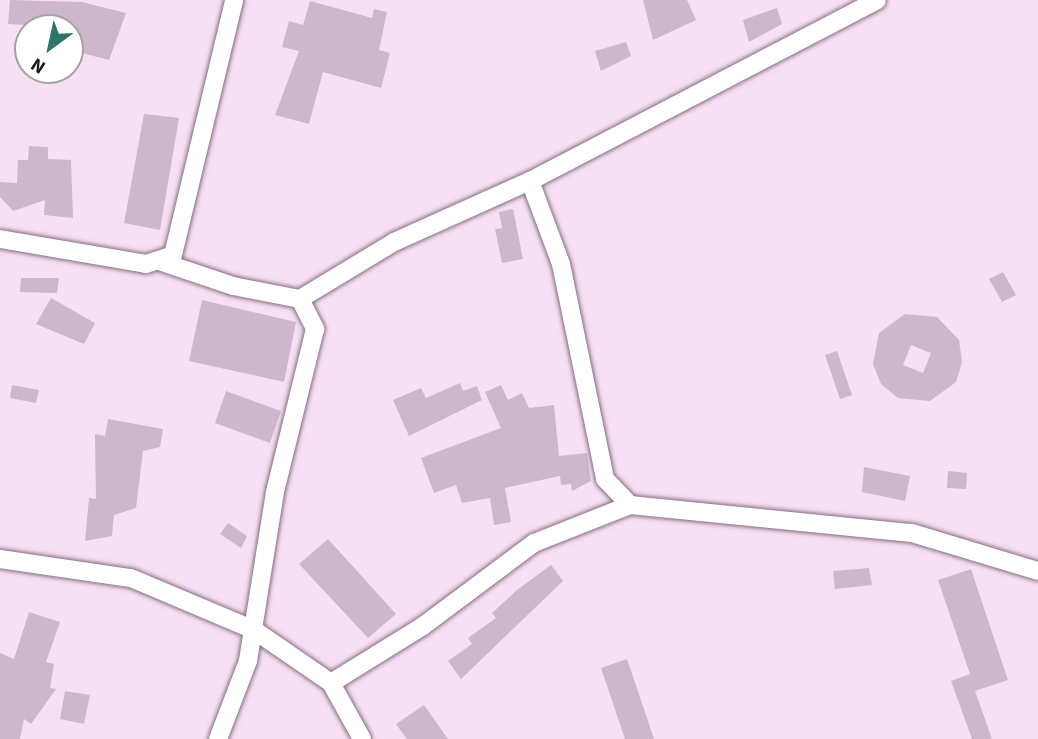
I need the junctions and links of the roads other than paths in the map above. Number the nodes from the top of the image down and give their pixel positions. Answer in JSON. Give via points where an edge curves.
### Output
{"nodes":[{"id":1,"x":234,"y":0,"type":"edge"},
{"id":2,"x":877,"y":0,"type":"edge"},
{"id":3,"x":530,"y":181,"type":"junction"},
{"id":4,"x":0,"y":239,"type":"edge"},
{"id":5,"x":162,"y":262,"type":"junction"},
{"id":6,"x":300,"y":299,"type":"junction"},
{"id":7,"x":608,"y":482,"type":"junction"},
{"id":8,"x":630,"y":505,"type":"junction"},
{"id":9,"x":593,"y":516,"type":"junction"},
{"id":10,"x":0,"y":559,"type":"edge"},
{"id":11,"x":1038,"y":571,"type":"edge"},
{"id":12,"x":254,"y":630,"type":"junction"},
{"id":13,"x":331,"y":683,"type":"junction"},
{"id":14,"x":218,"y":739,"type":"edge"},
{"id":15,"x":362,"y":739,"type":"edge"}],
"edges":[{"from":1,"to":5,"type":"street","via":[[180,243]]},
{"from":2,"to":3,"type":"street"},
{"from":3,"to":6,"type":"street","via":[[394,242]]},
{"from":3,"to":7,"type":"street","via":[[561,264]]},
{"from":4,"to":5,"type":"street"},
{"from":5,"to":6,"type":"street","via":[[233,286]]},
{"from":6,"to":12,"type":"street","via":[[313,320],[311,356],[275,492]]},
{"from":7,"to":8,"type":"street"},
{"from":7,"to":9,"type":"street"},
{"from":8,"to":9,"type":"street"},
{"from":8,"to":11,"type":"street","via":[[912,534]]},
{"from":9,"to":13,"type":"street","via":[[534,543],[423,626]]},
{"from":10,"to":12,"type":"street","via":[[131,578]]},
{"from":12,"to":13,"type":"street"},
{"from":12,"to":14,"type":"street"},
{"from":13,"to":15,"type":"street"}]}
